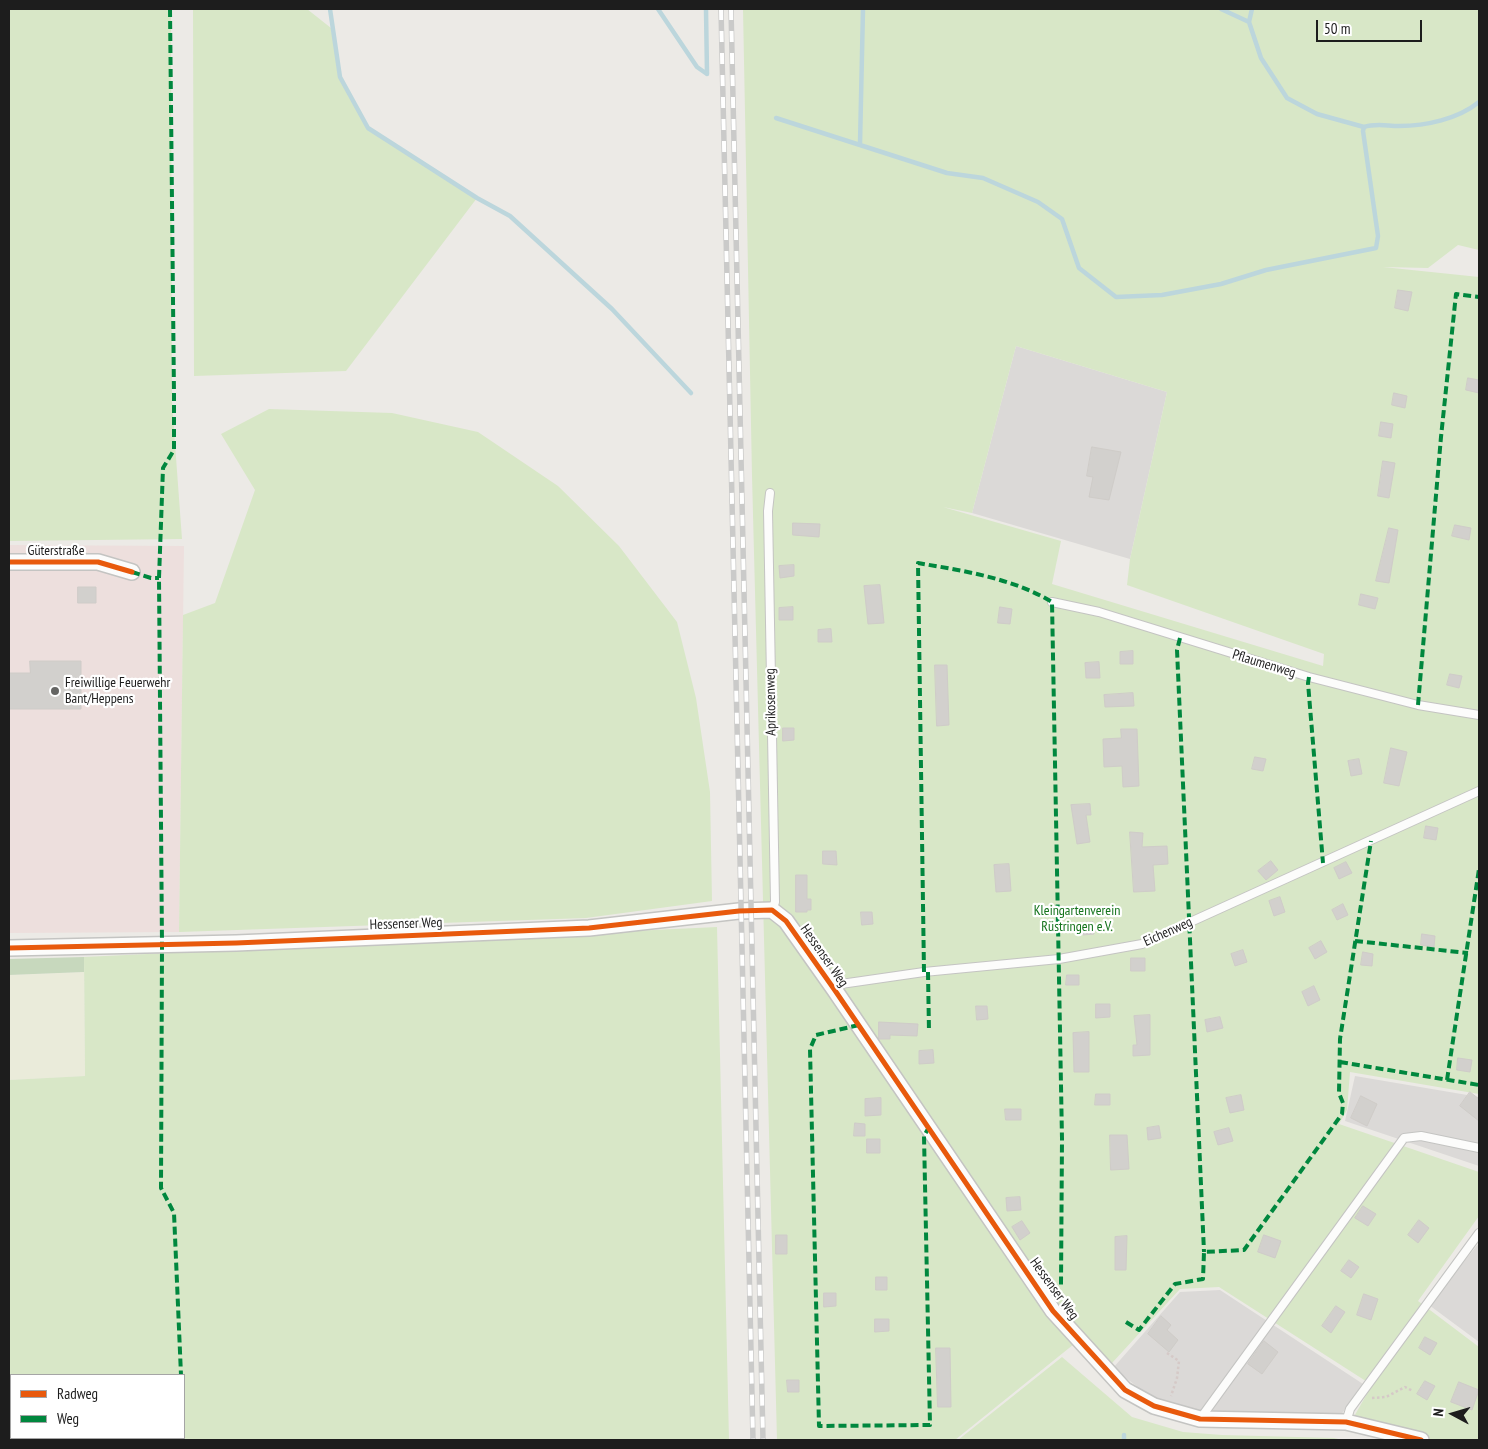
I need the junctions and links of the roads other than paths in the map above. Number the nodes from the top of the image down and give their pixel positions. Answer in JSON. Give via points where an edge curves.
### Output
{"nodes":[{"id":1,"x":770,"y":493,"type":"dead end"},
{"id":2,"x":9,"y":562,"type":"edge"},
{"id":3,"x":132,"y":572,"type":"dead end"},
{"id":4,"x":1052,"y":602,"type":"dead end"},
{"id":5,"x":1479,"y":715,"type":"edge"},
{"id":6,"x":1479,"y":791,"type":"edge"},
{"id":7,"x":772,"y":910,"type":"junction"},
{"id":8,"x":9,"y":948,"type":"edge"},
{"id":9,"x":834,"y":989,"type":"junction"},
{"id":10,"x":1479,"y":1148,"type":"edge"},
{"id":11,"x":1479,"y":1233,"type":"edge"},
{"id":12,"x":1348,"y":1416,"type":"junction"},
{"id":13,"x":1200,"y":1420,"type":"junction"},
{"id":14,"x":1421,"y":1440,"type":"edge"}],
"edges":[{"from":1,"to":7,"type":"lane","name":"Aprikosenweg","via":[[775,902]]},
{"from":2,"to":3,"type":"street","name":"Güterstraße","via":[[98,562]]},
{"from":4,"to":5,"type":"lane","name":"Pflaumenweg","via":[[1099,612],[1309,677],[1418,705]]},
{"from":6,"to":9,"type":"lane","name":"Eichenweg","via":[[1142,944],[1059,959],[840,984]]},
{"from":7,"to":8,"type":"street","name":"Hessenser Weg","via":[[579,928],[236,943]]},
{"from":7,"to":9,"type":"street","name":"Hessenser Weg","via":[[786,921]]},
{"from":9,"to":13,"type":"street","name":"Hessenser Weg","via":[[1053,1311],[1125,1390],[1154,1406]]},
{"from":10,"to":13,"type":"lane","via":[[1421,1136],[1404,1138]]},
{"from":11,"to":12,"type":"lane"},
{"from":12,"to":13,"type":"street","name":"Hessenser Weg"},
{"from":12,"to":14,"type":"street","name":"Hessenser Weg"}]}
